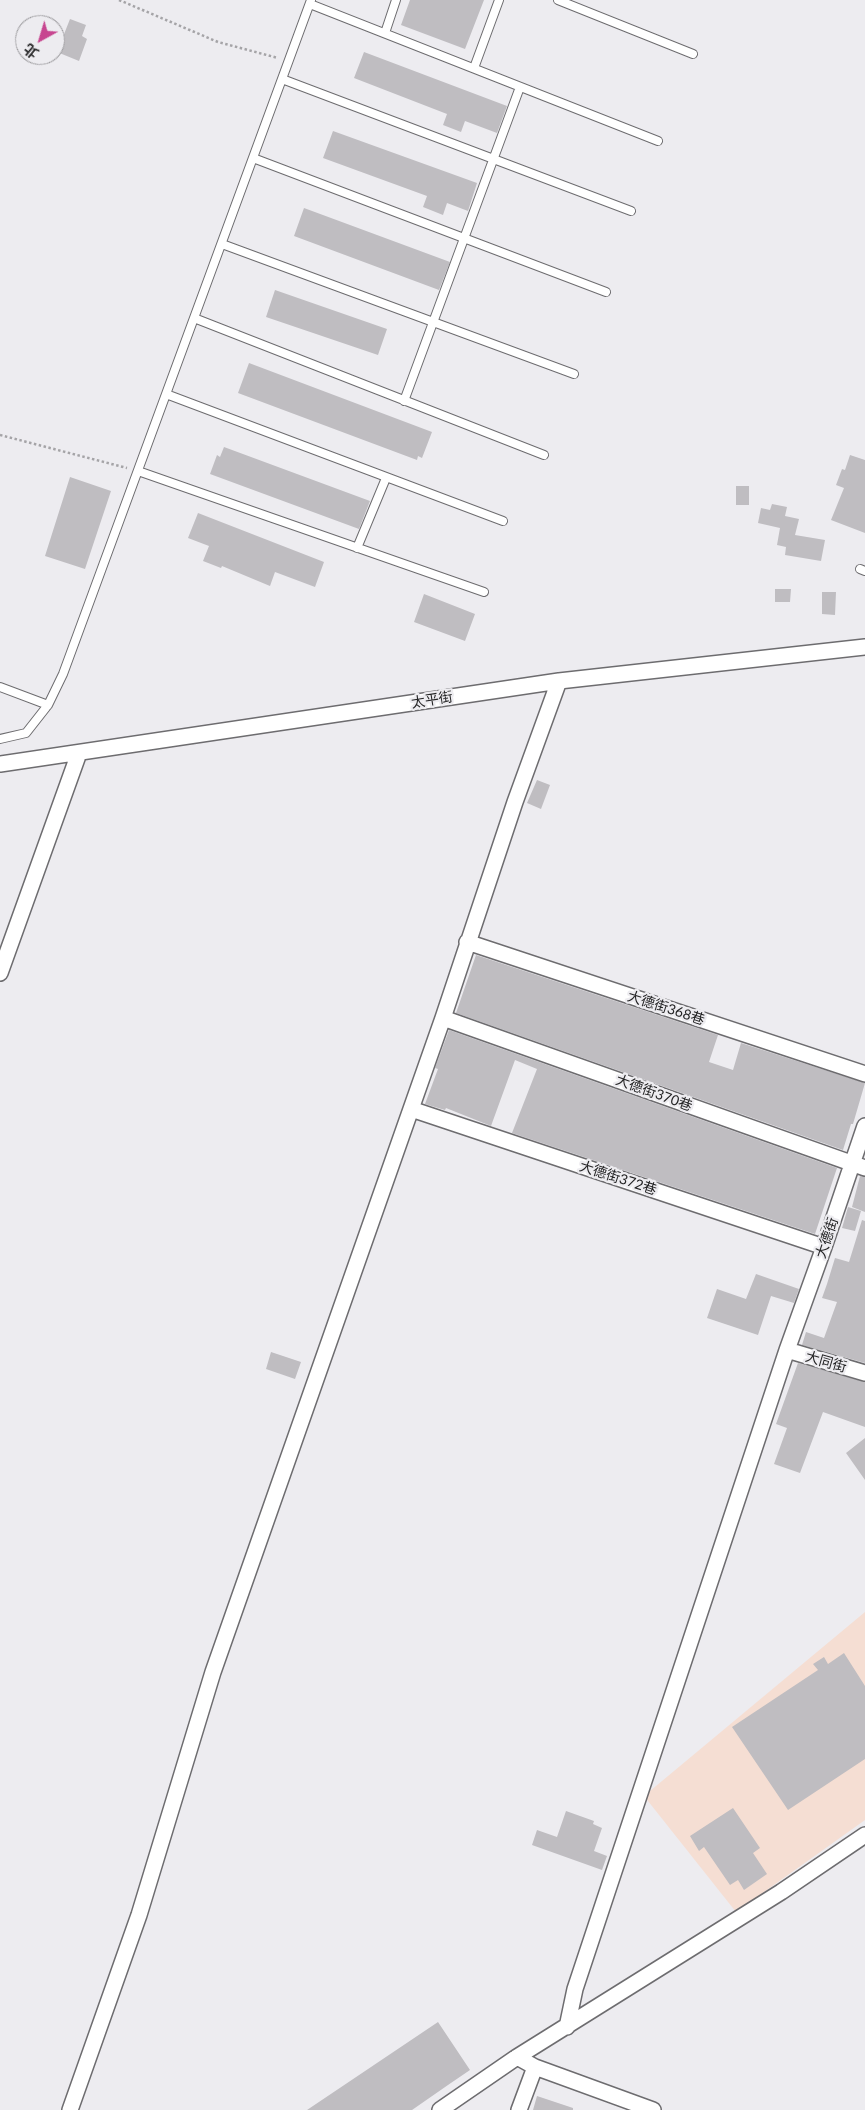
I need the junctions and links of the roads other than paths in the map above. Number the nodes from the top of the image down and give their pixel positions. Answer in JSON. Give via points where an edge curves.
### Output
{"nodes":[{"id":1,"x":396,"y":0,"type":"edge"},
{"id":2,"x":499,"y":0,"type":"edge"},
{"id":3,"x":558,"y":0,"type":"edge"},
{"id":4,"x":311,"y":2,"type":"edge"},
{"id":5,"x":385,"y":33,"type":"junction"},
{"id":6,"x":693,"y":54,"type":"dead end"},
{"id":7,"x":474,"y":68,"type":"junction"},
{"id":8,"x":282,"y":79,"type":"junction"},
{"id":9,"x":520,"y":87,"type":"junction"},
{"id":10,"x":658,"y":141,"type":"dead end"},
{"id":11,"x":253,"y":158,"type":"junction"},
{"id":12,"x":494,"y":159,"type":"junction"},
{"id":13,"x":631,"y":211,"type":"dead end"},
{"id":14,"x":464,"y":239,"type":"junction"},
{"id":15,"x":222,"y":244,"type":"junction"},
{"id":16,"x":606,"y":292,"type":"dead end"},
{"id":17,"x":194,"y":318,"type":"junction"},
{"id":18,"x":433,"y":322,"type":"junction"},
{"id":19,"x":574,"y":374,"type":"dead end"},
{"id":20,"x":166,"y":394,"type":"junction"},
{"id":21,"x":404,"y":401,"type":"junction"},
{"id":22,"x":544,"y":455,"type":"dead end"},
{"id":23,"x":138,"y":471,"type":"junction"},
{"id":24,"x":386,"y":478,"type":"junction"},
{"id":25,"x":503,"y":521,"type":"dead end"},
{"id":26,"x":357,"y":548,"type":"junction"},
{"id":27,"x":484,"y":592,"type":"dead end"},
{"id":28,"x":865,"y":647,"type":"edge"},
{"id":29,"x":559,"y":680,"type":"junction"},
{"id":30,"x":0,"y":687,"type":"edge"},
{"id":31,"x":48,"y":705,"type":"junction"},
{"id":32,"x":0,"y":739,"type":"edge"},
{"id":33,"x":79,"y":753,"type":"junction"},
{"id":34,"x":0,"y":764,"type":"edge"},
{"id":35,"x":467,"y":942,"type":"junction"},
{"id":36,"x":0,"y":973,"type":"edge"},
{"id":37,"x":443,"y":1018,"type":"junction"},
{"id":38,"x":865,"y":1074,"type":"edge"},
{"id":39,"x":411,"y":1109,"type":"junction"},
{"id":40,"x":865,"y":1126,"type":"edge"},
{"id":41,"x":858,"y":1166,"type":"edge"},
{"id":42,"x":824,"y":1246,"type":"junction"},
{"id":43,"x":787,"y":1350,"type":"junction"},
{"id":44,"x":865,"y":1373,"type":"edge"},
{"id":45,"x":865,"y":1835,"type":"edge"},
{"id":46,"x":567,"y":2027,"type":"junction"},
{"id":47,"x":517,"y":2057,"type":"junction"},
{"id":48,"x":535,"y":2067,"type":"junction"},
{"id":49,"x":70,"y":2110,"type":"edge"},
{"id":50,"x":440,"y":2110,"type":"edge"},
{"id":51,"x":519,"y":2110,"type":"edge"},
{"id":52,"x":653,"y":2110,"type":"edge"}],
"edges":[{"from":1,"to":5,"type":"lane"},
{"from":2,"to":7,"type":"lane"},
{"from":3,"to":6,"type":"lane"},
{"from":4,"to":5,"type":"lane"},
{"from":4,"to":8,"type":"lane"},
{"from":5,"to":7,"type":"lane"},
{"from":7,"to":9,"type":"lane"},
{"from":8,"to":11,"type":"lane"},
{"from":8,"to":12,"type":"lane"},
{"from":9,"to":10,"type":"lane"},
{"from":9,"to":12,"type":"lane"},
{"from":11,"to":14,"type":"lane"},
{"from":11,"to":15,"type":"lane"},
{"from":12,"to":13,"type":"lane"},
{"from":12,"to":14,"type":"lane"},
{"from":14,"to":16,"type":"lane"},
{"from":14,"to":18,"type":"lane"},
{"from":15,"to":17,"type":"lane"},
{"from":15,"to":18,"type":"lane"},
{"from":17,"to":20,"type":"lane"},
{"from":17,"to":21,"type":"lane"},
{"from":18,"to":19,"type":"lane"},
{"from":18,"to":21,"type":"lane"},
{"from":20,"to":23,"type":"lane"},
{"from":20,"to":24,"type":"lane"},
{"from":21,"to":22,"type":"lane"},
{"from":23,"to":26,"type":"lane"},
{"from":23,"to":31,"type":"lane","via":[[63,674]]},
{"from":24,"to":25,"type":"lane"},
{"from":24,"to":26,"type":"lane"},
{"from":26,"to":27,"type":"lane"},
{"from":28,"to":29,"type":"street","name":"太平街"},
{"from":29,"to":33,"type":"street","name":"太平街"},
{"from":29,"to":35,"type":"street"},
{"from":30,"to":31,"type":"lane"},
{"from":31,"to":32,"type":"lane","via":[[26,733]]},
{"from":33,"to":34,"type":"street","name":"太平街"},
{"from":33,"to":36,"type":"street"},
{"from":35,"to":37,"type":"street"},
{"from":35,"to":38,"type":"street","name":"大德街368巷"},
{"from":37,"to":39,"type":"street"},
{"from":37,"to":41,"type":"street","name":"大德街370巷"},
{"from":39,"to":42,"type":"street","name":"大德街372巷"},
{"from":39,"to":49,"type":"street","via":[[213,1672],[139,1915]]},
{"from":40,"to":41,"type":"street","name":"大德街"},
{"from":41,"to":42,"type":"street","name":"大德街"},
{"from":42,"to":43,"type":"street","name":"大德街"},
{"from":43,"to":44,"type":"street","name":"大同街"},
{"from":43,"to":46,"type":"street","name":"大德街","via":[[575,1989]]},
{"from":45,"to":46,"type":"street"},
{"from":46,"to":47,"type":"street"},
{"from":47,"to":48,"type":"street"},
{"from":47,"to":50,"type":"street"},
{"from":48,"to":51,"type":"street"},
{"from":48,"to":52,"type":"street"}]}
